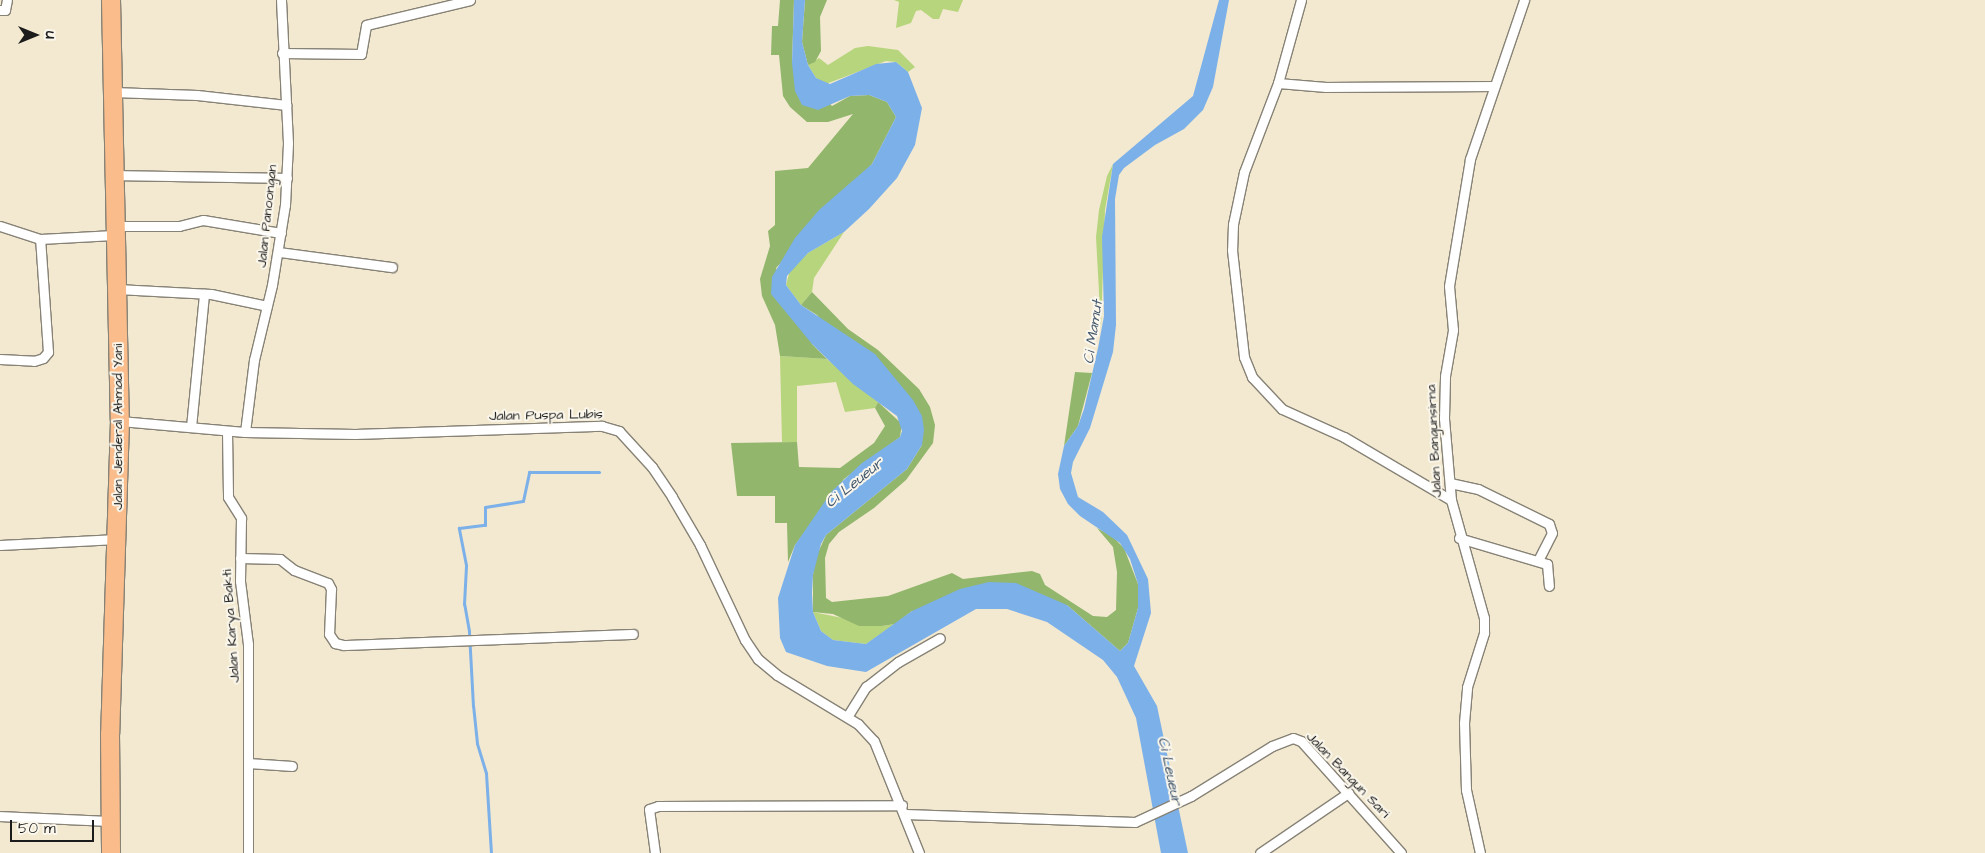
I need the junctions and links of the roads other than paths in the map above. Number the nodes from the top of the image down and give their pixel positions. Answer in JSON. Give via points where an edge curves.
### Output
{"nodes":[{"id":1,"x":7,"y":0,"type":"edge"},
{"id":2,"x":111,"y":0,"type":"edge"},
{"id":3,"x":281,"y":0,"type":"edge"},
{"id":4,"x":470,"y":0,"type":"edge"},
{"id":5,"x":1302,"y":0,"type":"edge"},
{"id":6,"x":1524,"y":0,"type":"edge"},
{"id":7,"x":0,"y":10,"type":"edge"},
{"id":8,"x":282,"y":54,"type":"junction"},
{"id":9,"x":1278,"y":83,"type":"junction"},
{"id":10,"x":1493,"y":86,"type":"junction"},
{"id":11,"x":113,"y":92,"type":"junction"},
{"id":12,"x":286,"y":105,"type":"junction"},
{"id":13,"x":114,"y":174,"type":"junction"},
{"id":14,"x":287,"y":178,"type":"junction"},
{"id":15,"x":0,"y":226,"type":"edge"},
{"id":16,"x":114,"y":230,"type":"junction"},
{"id":17,"x":281,"y":233,"type":"junction"},
{"id":18,"x":40,"y":239,"type":"junction"},
{"id":19,"x":279,"y":252,"type":"junction"},
{"id":20,"x":392,"y":267,"type":"dead end"},
{"id":21,"x":117,"y":290,"type":"junction"},
{"id":22,"x":204,"y":294,"type":"junction"},
{"id":23,"x":267,"y":306,"type":"junction"},
{"id":24,"x":0,"y":359,"type":"edge"},
{"id":25,"x":120,"y":421,"type":"junction"},
{"id":26,"x":191,"y":427,"type":"junction"},
{"id":27,"x":227,"y":431,"type":"junction"},
{"id":28,"x":245,"y":432,"type":"junction"},
{"id":29,"x":1450,"y":483,"type":"junction"},
{"id":30,"x":1451,"y":500,"type":"junction"},
{"id":31,"x":117,"y":538,"type":"junction"},
{"id":32,"x":1459,"y":538,"type":"junction"},
{"id":33,"x":0,"y":545,"type":"edge"},
{"id":34,"x":240,"y":558,"type":"junction"},
{"id":35,"x":1538,"y":561,"type":"junction"},
{"id":36,"x":1549,"y":586,"type":"dead end"},
{"id":37,"x":633,"y":634,"type":"dead end"},
{"id":38,"x":940,"y":638,"type":"dead end"},
{"id":39,"x":847,"y":717,"type":"junction"},
{"id":40,"x":248,"y":763,"type":"junction"},
{"id":41,"x":292,"y":766,"type":"dead end"},
{"id":42,"x":1348,"y":793,"type":"junction"},
{"id":43,"x":904,"y":809,"type":"junction"},
{"id":44,"x":0,"y":816,"type":"edge"},
{"id":45,"x":110,"y":821,"type":"junction"},
{"id":46,"x":112,"y":853,"type":"edge"},
{"id":47,"x":248,"y":853,"type":"edge"},
{"id":48,"x":655,"y":853,"type":"edge"},
{"id":49,"x":920,"y":853,"type":"edge"},
{"id":50,"x":1260,"y":853,"type":"edge"},
{"id":51,"x":1401,"y":853,"type":"edge"},
{"id":52,"x":1480,"y":853,"type":"edge"}],
"edges":[{"from":1,"to":7,"type":"street","via":[[5,10]]},
{"from":2,"to":11,"type":"highway","name":"Jalan Jenderal Ahmad Yani"},
{"from":3,"to":8,"type":"street","name":"Jalan Panoongan"},
{"from":4,"to":8,"type":"street","via":[[366,25],[360,54]]},
{"from":5,"to":9,"type":"street"},
{"from":6,"to":10,"type":"street","name":"Jalan Bangunsirna"},
{"from":8,"to":12,"type":"street","name":"Jalan Panoongan"},
{"from":9,"to":10,"type":"street","via":[[1326,87]]},
{"from":9,"to":30,"type":"street","via":[[1244,172],[1233,224],[1232,250],[1247,367],[1259,386],[1282,409],[1344,437]]},
{"from":10,"to":29,"type":"street","name":"Jalan Bangunsirna","via":[[1470,159],[1449,286],[1453,330],[1445,376],[1444,418]]},
{"from":11,"to":12,"type":"street","via":[[197,95]]},
{"from":11,"to":13,"type":"highway","name":"Jalan Jenderal Ahmad Yani"},
{"from":12,"to":14,"type":"street","name":"Jalan Panoongan"},
{"from":13,"to":14,"type":"street"},
{"from":13,"to":16,"type":"highway","name":"Jalan Jenderal Ahmad Yani"},
{"from":14,"to":17,"type":"street","name":"Jalan Panoongan"},
{"from":15,"to":18,"type":"street"},
{"from":16,"to":17,"type":"street","via":[[179,226],[203,220]]},
{"from":16,"to":18,"type":"street"},
{"from":16,"to":21,"type":"highway","name":"Jalan Jenderal Ahmad Yani"},
{"from":17,"to":19,"type":"street","name":"Jalan Panoongan"},
{"from":18,"to":24,"type":"street","via":[[48,352],[45,357],[34,361]]},
{"from":19,"to":20,"type":"street"},
{"from":19,"to":23,"type":"street","name":"Jalan Panoongan"},
{"from":21,"to":22,"type":"street"},
{"from":21,"to":25,"type":"highway","name":"Jalan Jenderal Ahmad Yani"},
{"from":22,"to":23,"type":"street"},
{"from":22,"to":26,"type":"street"},
{"from":23,"to":28,"type":"street","name":"Jalan Panoongan","via":[[254,360]]},
{"from":25,"to":26,"type":"street","name":"Jalan Puspa Lubis"},
{"from":25,"to":31,"type":"highway","name":"Jalan Jenderal Ahmad Yani"},
{"from":26,"to":27,"type":"street","name":"Jalan Puspa Lubis"},
{"from":27,"to":28,"type":"street","name":"Jalan Puspa Lubis"},
{"from":27,"to":34,"type":"street","name":"Jalan Karya Bakti","via":[[228,497],[242,518]]},
{"from":28,"to":39,"type":"street","name":"Jalan Puspa Lubis","via":[[382,433],[602,426],[619,431],[652,467],[672,497],[700,545],[745,640],[758,659],[766,668]]},
{"from":29,"to":30,"type":"street","name":"Jalan Bangunsirna"},
{"from":29,"to":35,"type":"street","via":[[1478,489],[1549,524],[1552,533]]},
{"from":30,"to":32,"type":"street","name":"Jalan Bangunsirna"},
{"from":31,"to":33,"type":"street"},
{"from":31,"to":45,"type":"highway","name":"Jalan Jenderal Ahmad Yani"},
{"from":32,"to":35,"type":"street"},
{"from":32,"to":52,"type":"street","name":"Jalan Bangunsirna","via":[[1484,618],[1484,633],[1467,687],[1464,723],[1466,790]]},
{"from":34,"to":37,"type":"street","via":[[280,559],[294,570],[328,583],[331,590],[329,634],[335,643],[344,645]]},
{"from":34,"to":40,"type":"street","name":"Jalan Karya Bakti","via":[[241,602],[248,644]]},
{"from":35,"to":36,"type":"street","via":[[1549,565]]},
{"from":38,"to":39,"type":"street","via":[[898,662],[866,687]]},
{"from":39,"to":43,"type":"street","name":"Jalan Puspa Lubis","via":[[874,741]]},
{"from":40,"to":41,"type":"street"},
{"from":40,"to":47,"type":"street","name":"Jalan Karya Bakti"},
{"from":42,"to":43,"type":"street","name":"Jalan Bangun Sari","via":[[1301,741],[1293,738],[1272,746],[1191,796],[1144,819],[1113,822]]},
{"from":42,"to":50,"type":"street"},
{"from":42,"to":51,"type":"street","name":"Jalan Bangun Sari"},
{"from":43,"to":48,"type":"street","via":[[658,806],[649,812]]},
{"from":43,"to":49,"type":"street","name":"Jalan Puspa Lubis"},
{"from":44,"to":45,"type":"street"},
{"from":45,"to":46,"type":"highway","name":"Jalan Jenderal Ahmad Yani"}]}
